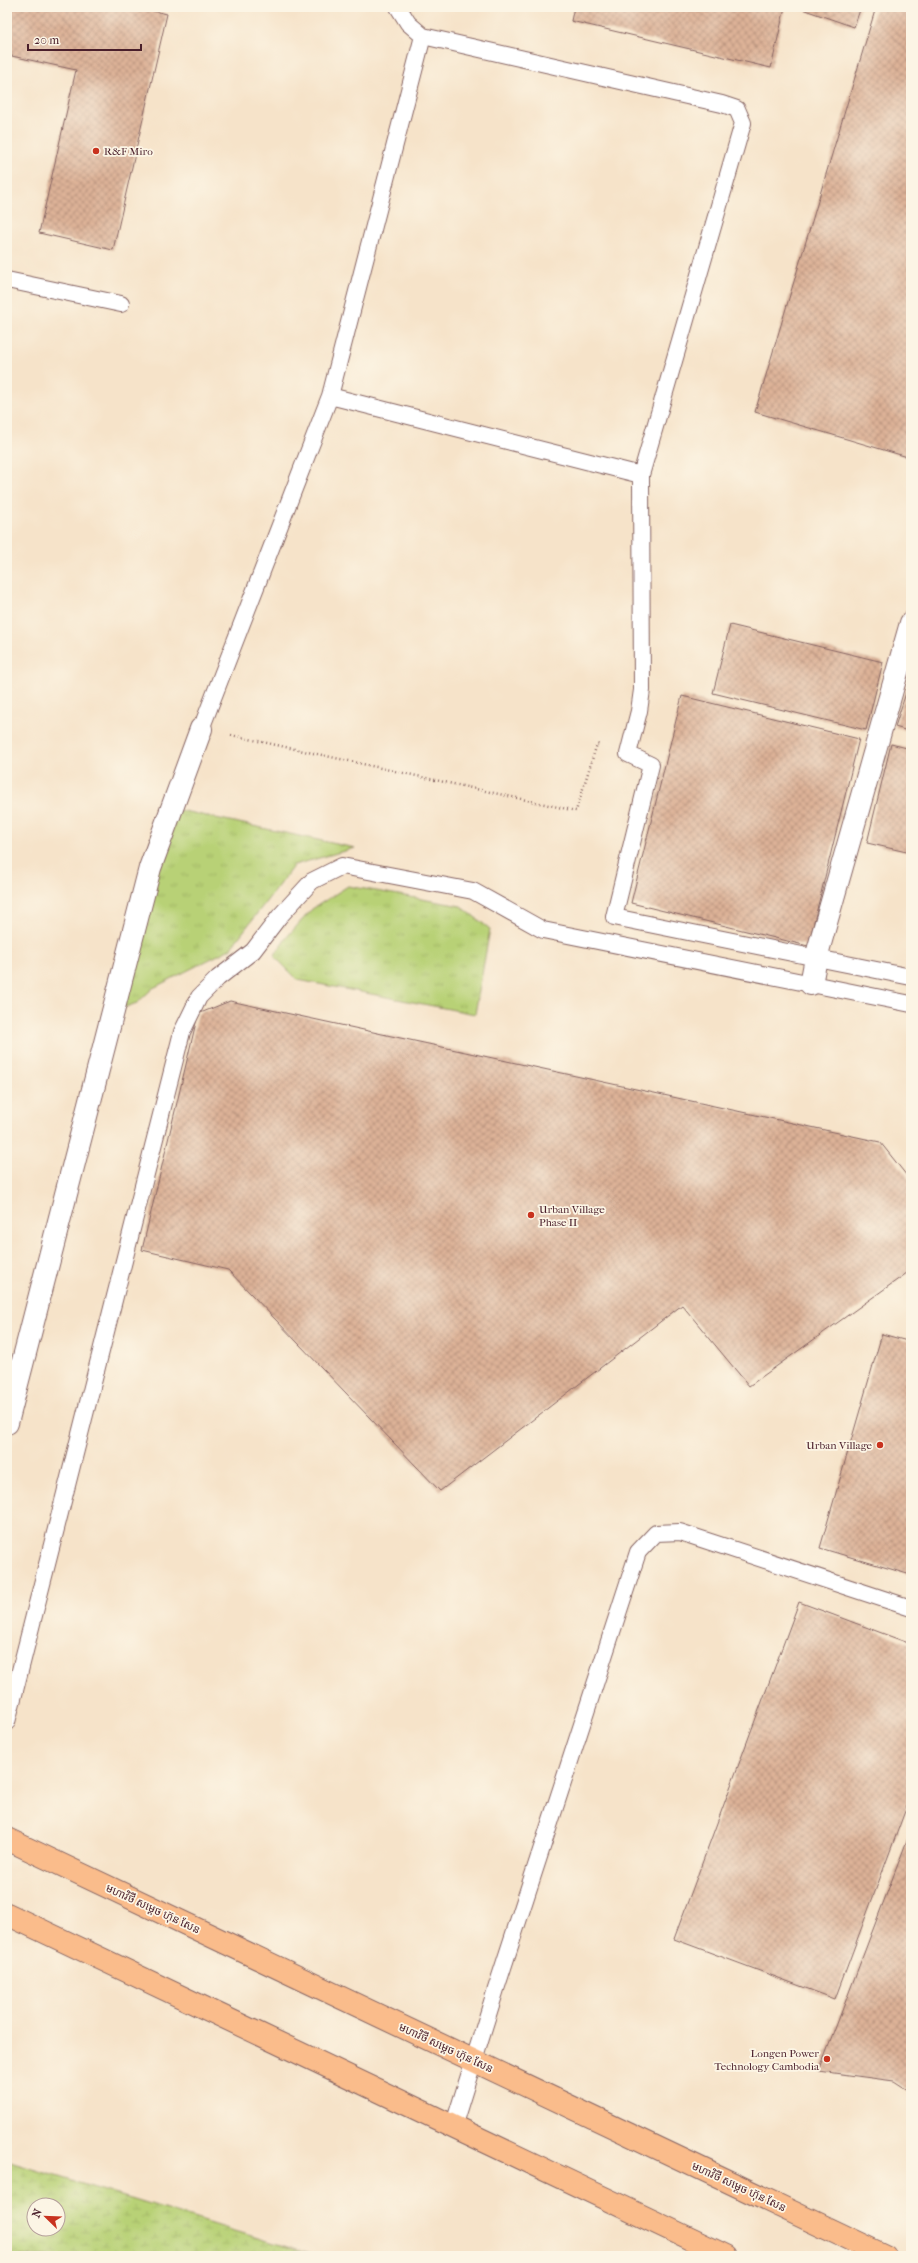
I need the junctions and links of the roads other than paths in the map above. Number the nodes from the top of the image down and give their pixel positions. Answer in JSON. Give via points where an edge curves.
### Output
{"nodes":[{"id":1,"x":398,"y":7,"type":"edge"},
{"id":2,"x":423,"y":36,"type":"junction"},
{"id":3,"x":7,"y":280,"type":"edge"},
{"id":4,"x":121,"y":304,"type":"dead end"},
{"id":5,"x":330,"y":396,"type":"junction"},
{"id":6,"x":640,"y":475,"type":"junction"},
{"id":7,"x":911,"y":623,"type":"edge"},
{"id":8,"x":201,"y":729,"type":"joint"},
{"id":9,"x":816,"y":958,"type":"junction"},
{"id":10,"x":911,"y":977,"type":"edge"},
{"id":11,"x":811,"y":984,"type":"junction"},
{"id":12,"x":911,"y":1004,"type":"edge"},
{"id":13,"x":7,"y":1423,"type":"edge"},
{"id":14,"x":911,"y":1608,"type":"edge"},
{"id":15,"x":7,"y":1722,"type":"edge"},
{"id":16,"x":7,"y":1839,"type":"edge"},
{"id":17,"x":7,"y":1914,"type":"edge"},
{"id":18,"x":474,"y":2061,"type":"junction"},
{"id":19,"x":454,"y":2127,"type":"junction"},
{"id":20,"x":726,"y":2256,"type":"edge"},
{"id":21,"x":885,"y":2256,"type":"edge"}],
"edges":[{"from":1,"to":2,"type":"lane","via":[[408,23]]},
{"from":2,"to":5,"type":"lane"},
{"from":2,"to":6,"type":"lane","via":[[737,109],[743,123]]},
{"from":3,"to":4,"type":"lane"},
{"from":5,"to":6,"type":"lane"},
{"from":5,"to":8,"type":"lane"},
{"from":6,"to":9,"type":"lane","via":[[642,690],[628,754],[651,764],[614,917]]},
{"from":7,"to":9,"type":"street"},
{"from":8,"to":13,"type":"street","via":[[150,868]]},
{"from":9,"to":10,"type":"lane"},
{"from":9,"to":11,"type":"street"},
{"from":11,"to":12,"type":"lane"},
{"from":11,"to":15,"type":"lane","via":[[543,930],[474,891],[342,866],[312,881],[279,917],[253,951],[218,978],[199,997],[182,1032]]},
{"from":14,"to":18,"type":"lane","via":[[680,1532],[656,1533],[638,1552]]},
{"from":16,"to":18,"type":"highway","name":"មហាវិថី សម្តេច ហ៊ុន សែន"},
{"from":17,"to":19,"type":"highway"},
{"from":18,"to":19,"type":"lane"},
{"from":18,"to":21,"type":"highway","name":"មហាវិថី សម្តេច ហ៊ុន សែន"},
{"from":19,"to":20,"type":"highway"}]}
